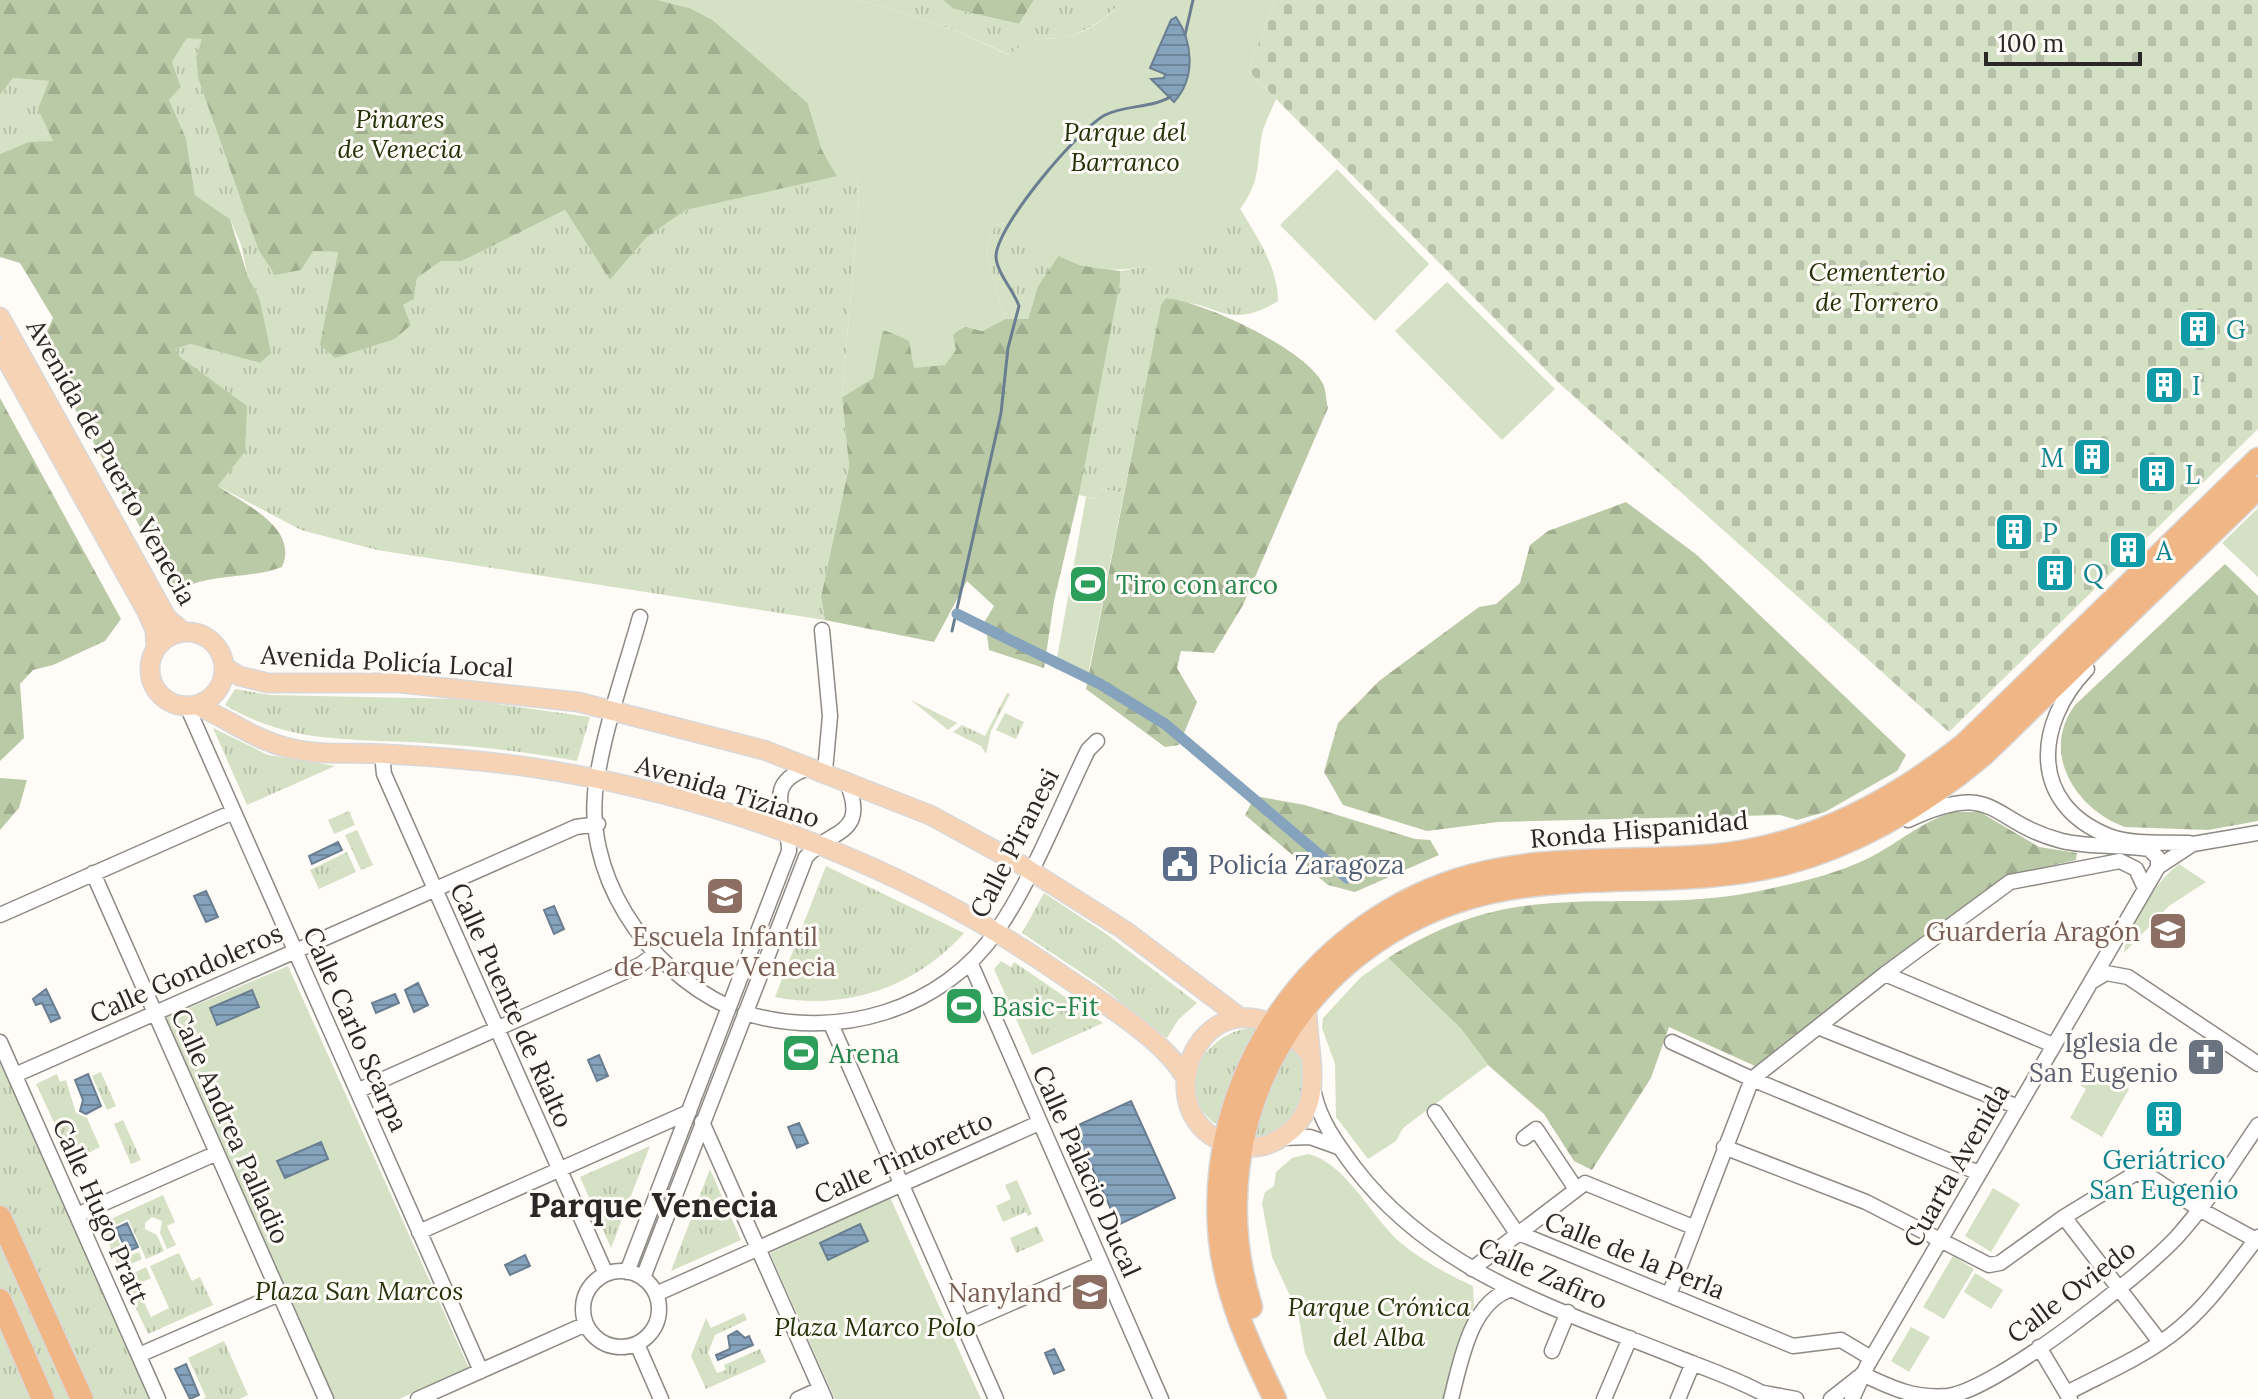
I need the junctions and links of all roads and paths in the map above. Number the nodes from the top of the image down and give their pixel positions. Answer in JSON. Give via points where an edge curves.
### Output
{"nodes":[{"id":1,"x":0,"y":317,"type":"edge"},
{"id":2,"x":0,"y":348,"type":"edge"},
{"id":3,"x":2258,"y":459,"type":"edge"},
{"id":4,"x":2258,"y":488,"type":"edge"},
{"id":5,"x":640,"y":617,"type":"dead end"},
{"id":6,"x":822,"y":630,"type":"dead end"},
{"id":7,"x":182,"y":631,"type":"junction"},
{"id":8,"x":2099,"y":646,"type":"junction"},
{"id":9,"x":156,"y":648,"type":"junction"},
{"id":10,"x":225,"y":667,"type":"junction"},
{"id":11,"x":192,"y":706,"type":"junction"},
{"id":12,"x":615,"y":709,"type":"junction"},
{"id":13,"x":1097,"y":741,"type":"dead end"},
{"id":14,"x":382,"y":754,"type":"junction"},
{"id":15,"x":819,"y":769,"type":"junction"},
{"id":16,"x":596,"y":779,"type":"junction"},
{"id":17,"x":846,"y":780,"type":"junction"},
{"id":18,"x":233,"y":812,"type":"junction"},
{"id":19,"x":598,"y":824,"type":"junction"},
{"id":20,"x":1880,"y":828,"type":"junction"},
{"id":21,"x":785,"y":832,"type":"junction"},
{"id":22,"x":2258,"y":833,"type":"edge"},
{"id":23,"x":2193,"y":844,"type":"junction"},
{"id":24,"x":820,"y":847,"type":"junction"},
{"id":25,"x":2158,"y":867,"type":"junction"},
{"id":26,"x":1029,"y":869,"type":"junction"},
{"id":27,"x":93,"y":873,"type":"junction"},
{"id":28,"x":2145,"y":888,"type":"junction"},
{"id":29,"x":435,"y":889,"type":"junction"},
{"id":30,"x":0,"y":915,"type":"edge"},
{"id":31,"x":2119,"y":931,"type":"junction"},
{"id":32,"x":996,"y":933,"type":"junction"},
{"id":33,"x":296,"y":951,"type":"junction"},
{"id":34,"x":655,"y":954,"type":"junction"},
{"id":35,"x":970,"y":962,"type":"junction"},
{"id":36,"x":1885,"y":974,"type":"junction"},
{"id":37,"x":2128,"y":977,"type":"junction"},
{"id":38,"x":2084,"y":992,"type":"junction"},
{"id":39,"x":1307,"y":1005,"type":"junction"},
{"id":40,"x":729,"y":1007,"type":"junction"},
{"id":41,"x":155,"y":1013,"type":"junction"},
{"id":42,"x":745,"y":1013,"type":"junction"},
{"id":43,"x":1238,"y":1016,"type":"junction"},
{"id":44,"x":831,"y":1024,"type":"junction"},
{"id":45,"x":1279,"y":1027,"type":"junction"},
{"id":46,"x":1818,"y":1027,"type":"junction"},
{"id":47,"x":495,"y":1030,"type":"junction"},
{"id":48,"x":0,"y":1042,"type":"edge"},
{"id":49,"x":1672,"y":1042,"type":"dead end"},
{"id":50,"x":2053,"y":1045,"type":"junction"},
{"id":51,"x":1309,"y":1053,"type":"junction"},
{"id":52,"x":2258,"y":1064,"type":"edge"},
{"id":53,"x":15,"y":1075,"type":"junction"},
{"id":54,"x":1186,"y":1079,"type":"junction"},
{"id":55,"x":1752,"y":1079,"type":"junction"},
{"id":56,"x":357,"y":1091,"type":"junction"},
{"id":57,"x":1314,"y":1093,"type":"junction"},
{"id":58,"x":2018,"y":1107,"type":"junction"},
{"id":59,"x":689,"y":1112,"type":"junction"},
{"id":60,"x":1435,"y":1112,"type":"dead end"},
{"id":61,"x":702,"y":1122,"type":"junction"},
{"id":62,"x":1039,"y":1123,"type":"junction"},
{"id":63,"x":2258,"y":1125,"type":"edge"},
{"id":64,"x":1282,"y":1138,"type":"junction"},
{"id":65,"x":1524,"y":1138,"type":"dead end"},
{"id":66,"x":1233,"y":1144,"type":"junction"},
{"id":67,"x":1338,"y":1147,"type":"junction"},
{"id":68,"x":1724,"y":1147,"type":"junction"},
{"id":69,"x":217,"y":1153,"type":"junction"},
{"id":70,"x":558,"y":1170,"type":"junction"},
{"id":71,"x":1979,"y":1173,"type":"junction"},
{"id":72,"x":901,"y":1185,"type":"junction"},
{"id":73,"x":1581,"y":1186,"type":"junction"},
{"id":74,"x":2199,"y":1209,"type":"junction"},
{"id":75,"x":77,"y":1215,"type":"junction"},
{"id":76,"x":0,"y":1217,"type":"edge"},
{"id":77,"x":2064,"y":1217,"type":"junction"},
{"id":78,"x":1693,"y":1227,"type":"junction"},
{"id":79,"x":419,"y":1232,"type":"junction"},
{"id":80,"x":1516,"y":1232,"type":"junction"},
{"id":81,"x":1941,"y":1238,"type":"junction"},
{"id":82,"x":2257,"y":1240,"type":"edge"},
{"id":83,"x":760,"y":1247,"type":"junction"},
{"id":84,"x":1101,"y":1264,"type":"junction"},
{"id":85,"x":627,"y":1272,"type":"junction"},
{"id":86,"x":1477,"y":1272,"type":"junction"},
{"id":87,"x":606,"y":1274,"type":"junction"},
{"id":88,"x":643,"y":1278,"type":"junction"},
{"id":89,"x":2118,"y":1288,"type":"junction"},
{"id":90,"x":1512,"y":1289,"type":"junction"},
{"id":91,"x":279,"y":1294,"type":"junction"},
{"id":92,"x":656,"y":1294,"type":"junction"},
{"id":93,"x":1669,"y":1295,"type":"junction"},
{"id":94,"x":0,"y":1300,"type":"edge"},
{"id":95,"x":1568,"y":1312,"type":"junction"},
{"id":96,"x":1480,"y":1315,"type":"junction"},
{"id":97,"x":586,"y":1324,"type":"junction"},
{"id":98,"x":963,"y":1324,"type":"junction"},
{"id":99,"x":1630,"y":1338,"type":"junction"},
{"id":100,"x":2160,"y":1342,"type":"junction"},
{"id":101,"x":637,"y":1344,"type":"junction"},
{"id":102,"x":2039,"y":1347,"type":"junction"},
{"id":103,"x":1552,"y":1351,"type":"dead end"},
{"id":104,"x":139,"y":1355,"type":"junction"},
{"id":105,"x":1871,"y":1358,"type":"junction"},
{"id":106,"x":1693,"y":1363,"type":"junction"},
{"id":107,"x":481,"y":1371,"type":"junction"},
{"id":108,"x":1862,"y":1374,"type":"junction"},
{"id":109,"x":823,"y":1394,"type":"edge"},
{"id":110,"x":1768,"y":1396,"type":"edge"},
{"id":111,"x":2068,"y":1396,"type":"edge"},
{"id":112,"x":43,"y":1399,"type":"edge"},
{"id":113,"x":82,"y":1399,"type":"edge"},
{"id":114,"x":158,"y":1399,"type":"edge"},
{"id":115,"x":326,"y":1399,"type":"edge"},
{"id":116,"x":418,"y":1399,"type":"edge"},
{"id":117,"x":661,"y":1399,"type":"edge"},
{"id":118,"x":798,"y":1399,"type":"edge"},
{"id":119,"x":996,"y":1399,"type":"edge"},
{"id":120,"x":1161,"y":1399,"type":"edge"},
{"id":121,"x":1275,"y":1399,"type":"edge"},
{"id":122,"x":1292,"y":1399,"type":"edge"},
{"id":123,"x":1451,"y":1399,"type":"edge"},
{"id":124,"x":1604,"y":1399,"type":"edge"},
{"id":125,"x":1678,"y":1399,"type":"edge"},
{"id":126,"x":1796,"y":1399,"type":"edge"},
{"id":127,"x":1831,"y":1399,"type":"edge"},
{"id":128,"x":1852,"y":1399,"type":"edge"}],
"edges":[{"from":1,"to":7,"type":"main road","name":"Avenida de Puerto Venecia","via":[[167,618]]},
{"from":2,"to":9,"type":"main road","name":"Avenida de Puerto Venecia","via":[[147,612]]},
{"from":3,"to":45,"type":"highway","name":"Ronda Hispanidad","via":[[1965,744],[1884,802],[1814,833],[1740,853],[1544,865],[1459,879],[1360,927],[1301,983]]},
{"from":4,"to":8,"type":"highway","name":"Ronda Hispanidad"},
{"from":5,"to":12,"type":"street"},
{"from":6,"to":15,"type":"street","via":[[830,716]]},
{"from":7,"to":9,"type":"main road"},
{"from":7,"to":10,"type":"main road","via":[[211,640]]},
{"from":8,"to":20,"type":"highway","name":"Ronda Hispanidad","via":[[1975,762]]},
{"from":8,"to":23,"type":"street","via":[[2050,724],[2046,750],[2056,789],[2076,816],[2108,835],[2135,842]]},
{"from":9,"to":11,"type":"main road","via":[[150,667],[153,684],[164,699]]},
{"from":10,"to":11,"type":"main road","via":[[219,688]]},
{"from":10,"to":12,"type":"main road","name":"Avenida Policía Local","via":[[268,683],[463,687]]},
{"from":11,"to":14,"type":"main road","name":"Avenida Tiziano","via":[[286,748]]},
{"from":11,"to":18,"type":"street","name":"Calle Carlo Scarpa"},
{"from":12,"to":15,"type":"main road","name":"Avenida Policía Local"},
{"from":12,"to":16,"type":"street"},
{"from":13,"to":26,"type":"street","name":"Calle Piranesi"},
{"from":14,"to":16,"type":"main road","name":"Avenida Tiziano","via":[[494,763]]},
{"from":14,"to":29,"type":"street","name":"Calle Puente de Rialto","via":[[384,774]]},
{"from":15,"to":17,"type":"main road","name":"Avenida Policía Local"},
{"from":15,"to":21,"type":"street","via":[[793,776],[782,790],[779,808]]},
{"from":16,"to":19,"type":"street"},
{"from":16,"to":21,"type":"main road","name":"Avenida Tiziano","via":[[679,798]]},
{"from":17,"to":24,"type":"street","via":[[852,816],[843,832]]},
{"from":17,"to":26,"type":"main road","name":"Avenida Policía Local","via":[[930,815]]},
{"from":18,"to":27,"type":"street"},
{"from":18,"to":33,"type":"street","name":"Calle Carlo Scarpa"},
{"from":19,"to":29,"type":"street","name":"Calle Gondoleros","via":[[576,827]]},
{"from":19,"to":34,"type":"street","via":[[616,896]]},
{"from":20,"to":25,"type":"street","via":[[1955,802],[1986,805],[2058,840],[2149,849],[2157,855]]},
{"from":20,"to":39,"type":"highway","name":"Ronda Hispanidad","via":[[1787,863],[1743,873],[1548,885],[1467,899],[1388,935],[1345,966]]},
{"from":21,"to":24,"type":"main road","name":"Avenida Tiziano"},
{"from":21,"to":40,"type":"street","via":[[789,851]]},
{"from":22,"to":23,"type":"street","name":"Cuarta Avenida"},
{"from":23,"to":25,"type":"street","name":"Cuarta Avenida"},
{"from":24,"to":32,"type":"main road","name":"Avenida Tiziano","via":[[889,876]]},
{"from":24,"to":42,"type":"street","via":[[806,857]]},
{"from":25,"to":28,"type":"street","name":"Cuarta Avenida"},
{"from":26,"to":32,"type":"street","name":"Calle Piranesi"},
{"from":26,"to":43,"type":"main road","name":"Avenida Policía Local","via":[[1124,930]]},
{"from":27,"to":30,"type":"street"},
{"from":27,"to":41,"type":"street","name":"Calle Andrea Palladio"},
{"from":28,"to":31,"type":"street","name":"Cuarta Avenida"},
{"from":28,"to":36,"type":"street","via":[[2136,869],[2120,861],[2016,879]]},
{"from":29,"to":33,"type":"street","name":"Calle Gondoleros"},
{"from":29,"to":47,"type":"street","name":"Calle Puente de Rialto"},
{"from":31,"to":37,"type":"street","via":[[2114,953]]},
{"from":31,"to":38,"type":"street","name":"Cuarta Avenida"},
{"from":32,"to":35,"type":"street","name":"Calle Piranesi"},
{"from":32,"to":54,"type":"main road","name":"Avenida Tiziano","via":[[1117,1014],[1177,1064]]},
{"from":33,"to":41,"type":"street","name":"Calle Gondoleros"},
{"from":33,"to":56,"type":"street","name":"Calle Carlo Scarpa"},
{"from":34,"to":40,"type":"street"},
{"from":34,"to":47,"type":"street"},
{"from":35,"to":44,"type":"street","name":"Calle Piranesi","via":[[897,1009]]},
{"from":35,"to":62,"type":"street","name":"Calle Palacio Ducal"},
{"from":36,"to":46,"type":"street"},
{"from":36,"to":50,"type":"street"},
{"from":37,"to":38,"type":"street","via":[[2106,973]]},
{"from":37,"to":52,"type":"street"},
{"from":38,"to":50,"type":"street","name":"Cuarta Avenida"},
{"from":39,"to":45,"type":"highway","name":"Ronda Hispanidad"},
{"from":39,"to":51,"type":"main road"},
{"from":40,"to":59,"type":"street"},
{"from":41,"to":53,"type":"street","name":"Calle Gondoleros"},
{"from":41,"to":69,"type":"street","name":"Calle Andrea Palladio"},
{"from":42,"to":44,"type":"street","name":"Calle Piranesi","via":[[782,1022]]},
{"from":42,"to":61,"type":"street"},
{"from":43,"to":45,"type":"main road"},
{"from":43,"to":54,"type":"main road","via":[[1204,1035],[1189,1059]]},
{"from":44,"to":72,"type":"street"},
{"from":45,"to":51,"type":"main road"},
{"from":45,"to":66,"type":"highway","name":"Ronda Hispanidad","via":[[1247,1070],[1232,1109]]},
{"from":46,"to":55,"type":"street"},
{"from":46,"to":58,"type":"street"},
{"from":47,"to":56,"type":"street"},
{"from":47,"to":70,"type":"street","name":"Calle Puente de Rialto"},
{"from":48,"to":53,"type":"street","name":"Calle Hugo Pratt"},
{"from":49,"to":55,"type":"street"},
{"from":50,"to":58,"type":"street","name":"Cuarta Avenida"},
{"from":51,"to":57,"type":"main road"},
{"from":53,"to":75,"type":"street","name":"Calle Hugo Pratt"},
{"from":54,"to":66,"type":"main road","via":[[1199,1124]]},
{"from":55,"to":68,"type":"street"},
{"from":55,"to":71,"type":"street"},
{"from":56,"to":79,"type":"street","name":"Calle Carlo Scarpa"},
{"from":57,"to":64,"type":"main road","via":[[1301,1119]]},
{"from":57,"to":67,"type":"street","name":"Calle Zafiro"},
{"from":58,"to":71,"type":"street","name":"Cuarta Avenida"},
{"from":59,"to":70,"type":"street"},
{"from":59,"to":85,"type":"street"},
{"from":60,"to":80,"type":"street","name":"Calle de la Perla"},
{"from":61,"to":83,"type":"street"},
{"from":61,"to":88,"type":"street"},
{"from":62,"to":72,"type":"street","name":"Calle Tintoretto"},
{"from":62,"to":84,"type":"street","name":"Calle Palacio Ducal"},
{"from":63,"to":74,"type":"street","name":"Calle Oviedo"},
{"from":64,"to":66,"type":"main road","via":[[1257,1147]]},
{"from":64,"to":67,"type":"street","via":[[1310,1137]]},
{"from":65,"to":73,"type":"street","via":[[1536,1129]]},
{"from":66,"to":121,"type":"highway","name":"Ronda Hispanidad","via":[[1218,1207],[1227,1279],[1246,1338]]},
{"from":66,"to":122,"type":"highway","name":"Ronda Hispanidad","via":[[1239,1261],[1254,1318]]},
{"from":67,"to":86,"type":"street","name":"Calle Zafiro","via":[[1395,1215]]},
{"from":68,"to":78,"type":"street"},
{"from":68,"to":81,"type":"street","via":[[1866,1202]]},
{"from":69,"to":75,"type":"street"},
{"from":69,"to":91,"type":"street","name":"Calle Andrea Palladio"},
{"from":70,"to":79,"type":"street"},
{"from":70,"to":87,"type":"street","name":"Calle Puente de Rialto"},
{"from":71,"to":81,"type":"street","name":"Cuarta Avenida"},
{"from":72,"to":83,"type":"street","name":"Calle Tintoretto"},
{"from":72,"to":98,"type":"street"},
{"from":73,"to":78,"type":"street"},
{"from":73,"to":80,"type":"street"},
{"from":74,"to":77,"type":"street","via":[[2147,1174],[2127,1175]]},
{"from":74,"to":82,"type":"street"},
{"from":74,"to":89,"type":"street","name":"Calle Oviedo","via":[[2164,1249]]},
{"from":75,"to":104,"type":"street","name":"Calle Hugo Pratt"},
{"from":76,"to":113,"type":"highway"},
{"from":77,"to":81,"type":"street","via":[[1993,1265]]},
{"from":77,"to":89,"type":"street"},
{"from":78,"to":93,"type":"street"},
{"from":79,"to":107,"type":"street","name":"Calle Carlo Scarpa"},
{"from":80,"to":86,"type":"street"},
{"from":80,"to":93,"type":"street","name":"Calle de la Perla"},
{"from":81,"to":105,"type":"street","name":"Cuarta Avenida"},
{"from":82,"to":100,"type":"street","via":[[2211,1298]]},
{"from":83,"to":92,"type":"street","name":"Calle Tintoretto"},
{"from":83,"to":109,"type":"street"},
{"from":84,"to":98,"type":"street"},
{"from":84,"to":120,"type":"street","name":"Calle Palacio Ducal"},
{"from":85,"to":87,"type":"street"},
{"from":85,"to":88,"type":"street"},
{"from":86,"to":90,"type":"street","name":"Calle Zafiro"},
{"from":86,"to":96,"type":"street"},
{"from":87,"to":97,"type":"street","via":[[587,1291]]},
{"from":88,"to":92,"type":"street"},
{"from":89,"to":100,"type":"street"},
{"from":89,"to":102,"type":"street","name":"Calle Oviedo"},
{"from":90,"to":95,"type":"street","name":"Calle Zafiro"},
{"from":90,"to":96,"type":"street","via":[[1492,1297]]},
{"from":91,"to":104,"type":"street"},
{"from":91,"to":115,"type":"street","name":"Calle Andrea Palladio"},
{"from":92,"to":101,"type":"street","via":[[656,1323]]},
{"from":93,"to":105,"type":"street","name":"Calle de la Perla","via":[[1793,1346],[1841,1340]]},
{"from":94,"to":112,"type":"highway"},
{"from":95,"to":99,"type":"street","name":"Calle Zafiro"},
{"from":95,"to":103,"type":"street"},
{"from":96,"to":123,"type":"street"},
{"from":97,"to":101,"type":"street","via":[[604,1344]]},
{"from":97,"to":107,"type":"street"},
{"from":98,"to":119,"type":"street"},
{"from":99,"to":106,"type":"street","name":"Calle Zafiro"},
{"from":99,"to":124,"type":"street"},
{"from":100,"to":111,"type":"street"},
{"from":101,"to":117,"type":"street"},
{"from":102,"to":108,"type":"street","name":"Calle Oviedo","via":[[1980,1386],[1947,1396],[1903,1394]]},
{"from":102,"to":111,"type":"street"},
{"from":104,"to":114,"type":"street","name":"Calle Hugo Pratt"},
{"from":105,"to":108,"type":"street","name":"Cuarta Avenida"},
{"from":106,"to":110,"type":"street","name":"Calle Zafiro"},
{"from":106,"to":125,"type":"street"},
{"from":107,"to":116,"type":"street"},
{"from":108,"to":127,"type":"street","name":"Cuarta Avenida"},
{"from":108,"to":128,"type":"street","name":"Cuarta Avenida"},
{"from":109,"to":118,"type":"street"},
{"from":110,"to":126,"type":"street","name":"Calle Zafiro"}]}
